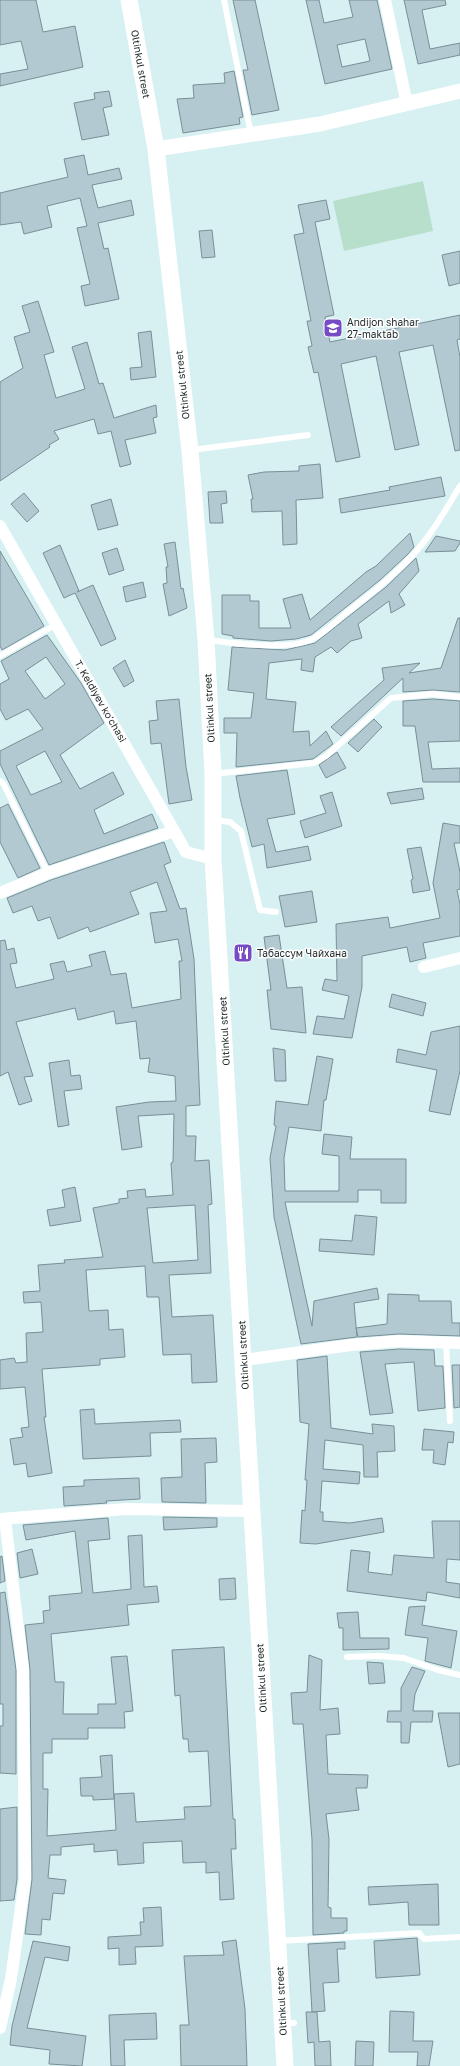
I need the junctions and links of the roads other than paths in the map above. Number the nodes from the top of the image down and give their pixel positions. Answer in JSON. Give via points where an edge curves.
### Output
{"nodes":[{"id":1,"x":129,"y":0,"type":"edge"},
{"id":2,"x":224,"y":0,"type":"edge"},
{"id":3,"x":385,"y":0,"type":"edge"},
{"id":4,"x":460,"y":92,"type":"edge"},
{"id":5,"x":407,"y":104,"type":"junction"},
{"id":6,"x":251,"y":135,"type":"junction"},
{"id":7,"x":156,"y":149,"type":"junction"},
{"id":8,"x":308,"y":435,"type":"dead end"},
{"id":9,"x":190,"y":451,"type":"junction"},
{"id":10,"x":460,"y":486,"type":"edge"},
{"id":11,"x":0,"y":526,"type":"edge"},
{"id":12,"x":4,"y":539,"type":"edge"},
{"id":13,"x":57,"y":624,"type":"junction"},
{"id":14,"x":206,"y":640,"type":"junction"},
{"id":15,"x":0,"y":656,"type":"edge"},
{"id":16,"x":460,"y":697,"type":"edge"},
{"id":17,"x":213,"y":774,"type":"junction"},
{"id":18,"x":0,"y":781,"type":"edge"},
{"id":19,"x":214,"y":820,"type":"junction"},
{"id":20,"x":174,"y":831,"type":"junction"},
{"id":21,"x":213,"y":859,"type":"junction"},
{"id":22,"x":48,"y":873,"type":"junction"},
{"id":23,"x":0,"y":893,"type":"edge"},
{"id":24,"x":276,"y":912,"type":"dead end"},
{"id":25,"x":460,"y":958,"type":"edge"},
{"id":26,"x":424,"y":967,"type":"dead end"},
{"id":27,"x":446,"y":1342,"type":"junction"},
{"id":28,"x":460,"y":1343,"type":"edge"},
{"id":29,"x":244,"y":1360,"type":"junction"},
{"id":30,"x":450,"y":1420,"type":"dead end"},
{"id":31,"x":251,"y":1511,"type":"junction"},
{"id":32,"x":2,"y":1519,"type":"edge"},
{"id":33,"x":347,"y":1657,"type":"dead end"},
{"id":34,"x":460,"y":1674,"type":"edge"},
{"id":35,"x":460,"y":1937,"type":"edge"},
{"id":36,"x":277,"y":1941,"type":"junction"},
{"id":37,"x":0,"y":2028,"type":"edge"},
{"id":38,"x":285,"y":2066,"type":"edge"}],
"edges":[{"from":1,"to":7,"type":"main road","name":"Oltinkul street"},
{"from":2,"to":6,"type":"lane"},
{"from":3,"to":5,"type":"street"},
{"from":4,"to":5,"type":"street"},
{"from":5,"to":6,"type":"street","via":[[320,124]]},
{"from":6,"to":7,"type":"street"},
{"from":7,"to":9,"type":"main road","name":"Oltinkul street"},
{"from":8,"to":9,"type":"lane"},
{"from":9,"to":14,"type":"main road","name":"Oltinkul street"},
{"from":10,"to":14,"type":"lane","via":[[418,549],[376,590],[314,637],[296,644],[249,644]]},
{"from":11,"to":12,"type":"street","name":"T. Keldiyev ko'chasi"},
{"from":12,"to":13,"type":"street","name":"T. Keldiyev ko'chasi"},
{"from":13,"to":15,"type":"lane"},
{"from":13,"to":20,"type":"street","name":"T. Keldiyev ko'chasi"},
{"from":14,"to":17,"type":"main road","name":"Oltinkul street"},
{"from":16,"to":17,"type":"lane","via":[[433,694],[391,698],[326,756],[314,763]]},
{"from":17,"to":19,"type":"main road","name":"Oltinkul street"},
{"from":18,"to":22,"type":"lane"},
{"from":19,"to":21,"type":"main road","name":"Oltinkul street"},
{"from":19,"to":24,"type":"lane","via":[[230,822],[241,831],[260,910]]},
{"from":20,"to":21,"type":"street","name":"T. Keldiyev ko'chasi","via":[[186,852]]},
{"from":20,"to":22,"type":"street"},
{"from":21,"to":29,"type":"main road","name":"Oltinkul street"},
{"from":22,"to":23,"type":"street"},
{"from":25,"to":26,"type":"street"},
{"from":27,"to":28,"type":"street"},
{"from":27,"to":29,"type":"street","via":[[399,1341],[351,1345]]},
{"from":27,"to":30,"type":"lane"},
{"from":29,"to":31,"type":"main road","name":"Oltinkul street"},
{"from":31,"to":32,"type":"street","via":[[126,1509]]},
{"from":31,"to":36,"type":"main road","name":"Oltinkul street"},
{"from":32,"to":37,"type":"street","via":[[23,1670],[25,1879],[12,1978]]},
{"from":33,"to":34,"type":"lane","via":[[404,1658],[438,1670]]},
{"from":35,"to":36,"type":"lane","via":[[424,1939],[419,1933]]},
{"from":36,"to":38,"type":"main road","name":"Oltinkul street","via":[[288,2023]]}]}
